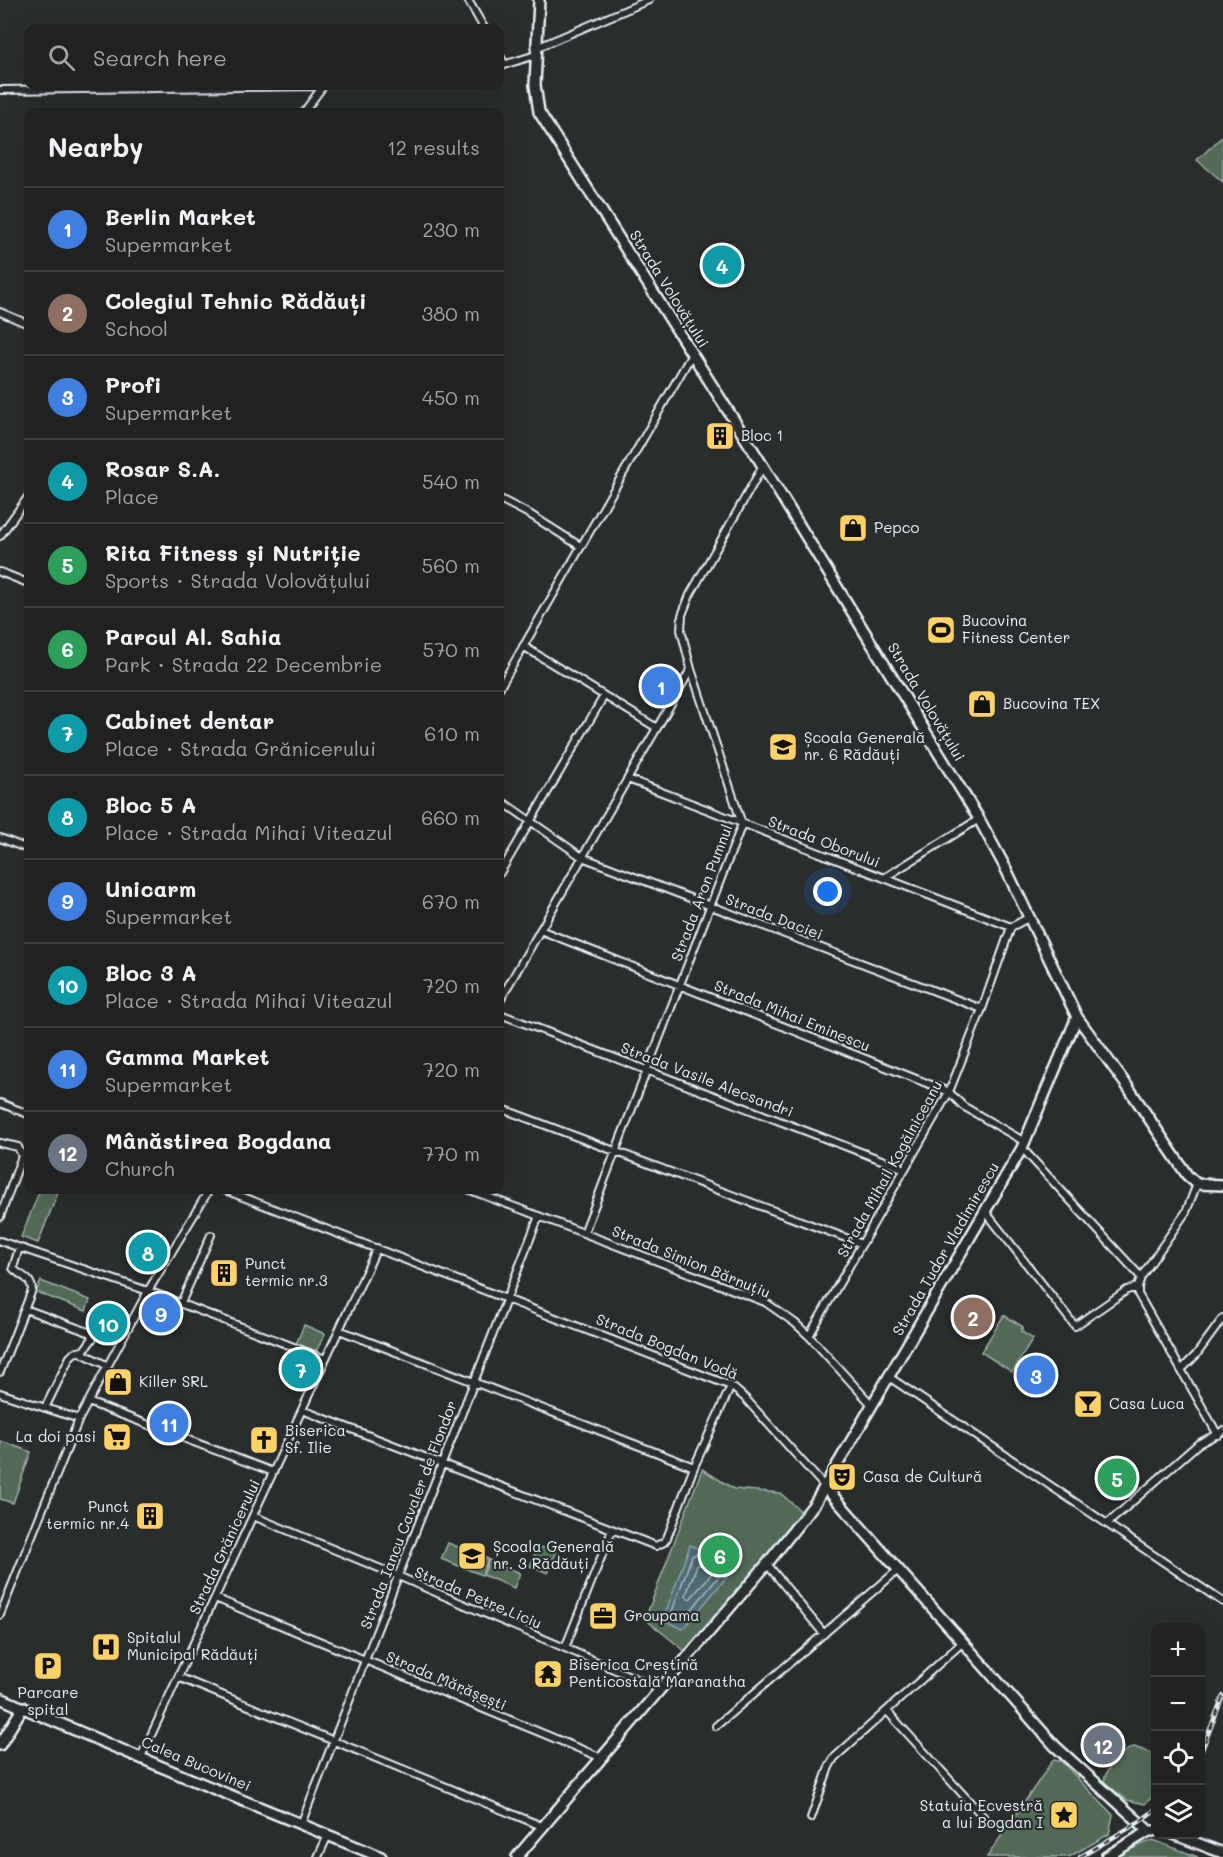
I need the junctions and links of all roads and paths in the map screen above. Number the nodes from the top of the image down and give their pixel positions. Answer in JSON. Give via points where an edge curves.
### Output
{"nodes":[{"id":1,"x":468,"y":0,"type":"edge"},
{"id":2,"x":539,"y":0,"type":"edge"},
{"id":3,"x":649,"y":0,"type":"edge"},
{"id":4,"x":482,"y":24,"type":"edge"},
{"id":5,"x":536,"y":52,"type":"junction"},
{"id":6,"x":504,"y":64,"type":"edge"},
{"id":7,"x":0,"y":90,"type":"edge"},
{"id":8,"x":24,"y":90,"type":"edge"},
{"id":9,"x":320,"y":90,"type":"edge"},
{"id":10,"x":307,"y":108,"type":"edge"},
{"id":11,"x":0,"y":312,"type":"edge"},
{"id":12,"x":24,"y":322,"type":"edge"},
{"id":13,"x":692,"y":354,"type":"junction"},
{"id":14,"x":764,"y":466,"type":"junction"},
{"id":15,"x":504,"y":502,"type":"edge"},
{"id":16,"x":24,"y":503,"type":"edge"},
{"id":17,"x":0,"y":536,"type":"edge"},
{"id":18,"x":580,"y":546,"type":"junction"},
{"id":19,"x":0,"y":572,"type":"edge"},
{"id":20,"x":24,"y":581,"type":"edge"},
{"id":21,"x":523,"y":646,"type":"junction"},
{"id":22,"x":692,"y":669,"type":"junction"},
{"id":23,"x":504,"y":680,"type":"edge"},
{"id":24,"x":604,"y":696,"type":"junction"},
{"id":25,"x":657,"y":728,"type":"junction"},
{"id":26,"x":628,"y":778,"type":"junction"},
{"id":27,"x":504,"y":803,"type":"edge"},
{"id":28,"x":979,"y":819,"type":"junction"},
{"id":29,"x":531,"y":820,"type":"junction"},
{"id":30,"x":742,"y":824,"type":"junction"},
{"id":31,"x":0,"y":838,"type":"edge"},
{"id":32,"x":24,"y":847,"type":"edge"},
{"id":33,"x":582,"y":857,"type":"junction"},
{"id":34,"x":504,"y":866,"type":"edge"},
{"id":35,"x":884,"y":878,"type":"junction"},
{"id":36,"x":711,"y":906,"type":"junction"},
{"id":37,"x":1029,"y":916,"type":"junction"},
{"id":38,"x":1011,"y":927,"type":"junction"},
{"id":39,"x":540,"y":930,"type":"junction"},
{"id":40,"x":680,"y":984,"type":"junction"},
{"id":41,"x":504,"y":993,"type":"edge"},
{"id":42,"x":982,"y":1009,"type":"junction"},
{"id":43,"x":504,"y":1016,"type":"edge"},
{"id":44,"x":1077,"y":1017,"type":"junction"},
{"id":45,"x":647,"y":1071,"type":"junction"},
{"id":46,"x":949,"y":1092,"type":"junction"},
{"id":47,"x":0,"y":1103,"type":"edge"},
{"id":48,"x":504,"y":1110,"type":"edge"},
{"id":49,"x":24,"y":1112,"type":"edge"},
{"id":50,"x":0,"y":1143,"type":"edge"},
{"id":51,"x":1023,"y":1145,"type":"junction"},
{"id":52,"x":615,"y":1152,"type":"junction"},
{"id":53,"x":905,"y":1169,"type":"junction"},
{"id":54,"x":1197,"y":1184,"type":"junction"},
{"id":55,"x":1223,"y":1185,"type":"edge"},
{"id":56,"x":207,"y":1194,"type":"edge"},
{"id":57,"x":235,"y":1194,"type":"edge"},
{"id":58,"x":481,"y":1194,"type":"edge"},
{"id":59,"x":985,"y":1211,"type":"junction"},
{"id":60,"x":539,"y":1216,"type":"junction"},
{"id":61,"x":0,"y":1217,"type":"edge"},
{"id":62,"x":584,"y":1233,"type":"junction"},
{"id":63,"x":211,"y":1235,"type":"dead end"},
{"id":64,"x":0,"y":1241,"type":"edge"},
{"id":65,"x":862,"y":1244,"type":"junction"},
{"id":66,"x":19,"y":1248,"type":"junction"},
{"id":67,"x":376,"y":1248,"type":"junction"},
{"id":68,"x":1142,"y":1277,"type":"junction"},
{"id":69,"x":1138,"y":1287,"type":"junction"},
{"id":70,"x":148,"y":1291,"type":"junction"},
{"id":71,"x":507,"y":1299,"type":"junction"},
{"id":72,"x":181,"y":1303,"type":"junction"},
{"id":73,"x":25,"y":1309,"type":"junction"},
{"id":74,"x":1223,"y":1318,"type":"edge"},
{"id":75,"x":339,"y":1330,"type":"junction"},
{"id":76,"x":809,"y":1335,"type":"junction"},
{"id":77,"x":82,"y":1353,"type":"junction"},
{"id":78,"x":325,"y":1359,"type":"junction"},
{"id":79,"x":108,"y":1366,"type":"junction"},
{"id":80,"x":1181,"y":1370,"type":"junction"},
{"id":81,"x":0,"y":1372,"type":"edge"},
{"id":82,"x":889,"y":1377,"type":"junction"},
{"id":83,"x":474,"y":1382,"type":"junction"},
{"id":84,"x":731,"y":1386,"type":"junction"},
{"id":85,"x":0,"y":1393,"type":"edge"},
{"id":86,"x":88,"y":1402,"type":"junction"},
{"id":87,"x":873,"y":1405,"type":"junction"},
{"id":88,"x":45,"y":1408,"type":"junction"},
{"id":89,"x":302,"y":1410,"type":"junction"},
{"id":90,"x":79,"y":1419,"type":"junction"},
{"id":91,"x":1220,"y":1433,"type":"edge"},
{"id":92,"x":442,"y":1464,"type":"junction"},
{"id":93,"x":694,"y":1467,"type":"junction"},
{"id":94,"x":273,"y":1472,"type":"junction"},
{"id":95,"x":825,"y":1487,"type":"junction"},
{"id":96,"x":253,"y":1516,"type":"junction"},
{"id":97,"x":1107,"y":1524,"type":"junction"},
{"id":98,"x":612,"y":1530,"type":"junction"},
{"id":99,"x":767,"y":1563,"type":"junction"},
{"id":100,"x":898,"y":1570,"type":"junction"},
{"id":101,"x":398,"y":1576,"type":"junction"},
{"id":102,"x":215,"y":1598,"type":"junction"},
{"id":103,"x":1223,"y":1602,"type":"edge"},
{"id":104,"x":0,"y":1615,"type":"edge"},
{"id":105,"x":824,"y":1634,"type":"junction"},
{"id":106,"x":963,"y":1642,"type":"junction"},
{"id":107,"x":565,"y":1648,"type":"junction"},
{"id":108,"x":365,"y":1660,"type":"junction"},
{"id":109,"x":178,"y":1677,"type":"junction"},
{"id":110,"x":660,"y":1689,"type":"junction"},
{"id":111,"x":0,"y":1698,"type":"edge"},
{"id":112,"x":23,"y":1707,"type":"junction"},
{"id":113,"x":887,"y":1711,"type":"junction"},
{"id":114,"x":716,"y":1726,"type":"dead end"},
{"id":115,"x":333,"y":1740,"type":"junction"},
{"id":116,"x":0,"y":1745,"type":"edge"},
{"id":117,"x":141,"y":1757,"type":"junction"},
{"id":118,"x":602,"y":1758,"type":"junction"},
{"id":119,"x":811,"y":1818,"type":"dead end"},
{"id":120,"x":988,"y":1822,"type":"dead end"},
{"id":121,"x":301,"y":1824,"type":"junction"},
{"id":122,"x":544,"y":1827,"type":"junction"},
{"id":123,"x":1151,"y":1830,"type":"edge"},
{"id":124,"x":1151,"y":1832,"type":"edge"},
{"id":125,"x":328,"y":1835,"type":"junction"},
{"id":126,"x":1186,"y":1839,"type":"edge"},
{"id":127,"x":1223,"y":1853,"type":"edge"},
{"id":128,"x":318,"y":1857,"type":"edge"},
{"id":129,"x":381,"y":1857,"type":"edge"},
{"id":130,"x":517,"y":1857,"type":"edge"},
{"id":131,"x":1106,"y":1857,"type":"edge"}],
"edges":[{"from":1,"to":4,"type":"street"},
{"from":2,"to":5,"type":"main road","name":"Strada Volovățului"},
{"from":3,"to":5,"type":"street"},
{"from":5,"to":6,"type":"street"},
{"from":5,"to":13,"type":"main road","name":"Strada Volovățului","via":[[534,85],[539,112]]},
{"from":7,"to":8,"type":"street"},
{"from":9,"to":10,"type":"street"},
{"from":11,"to":12,"type":"street"},
{"from":13,"to":14,"type":"main road","name":"Strada Volovățului"},
{"from":13,"to":18,"type":"street"},
{"from":14,"to":22,"type":"street","name":"Strada Aron Pumnul","via":[[682,615],[681,630]]},
{"from":14,"to":28,"type":"main road","name":"Strada Volovățului"},
{"from":15,"to":18,"type":"street"},
{"from":16,"to":17,"type":"street"},
{"from":18,"to":21,"type":"street"},
{"from":19,"to":20,"type":"street"},
{"from":21,"to":23,"type":"street"},
{"from":21,"to":24,"type":"street"},
{"from":22,"to":25,"type":"street"},
{"from":22,"to":30,"type":"street","name":"Strada Aron Pumnul"},
{"from":24,"to":25,"type":"street"},
{"from":24,"to":29,"type":"street"},
{"from":25,"to":26,"type":"street"},
{"from":26,"to":30,"type":"street","name":"Strada Oborului"},
{"from":26,"to":33,"type":"street"},
{"from":27,"to":29,"type":"street","name":"Strada Daciei"},
{"from":28,"to":35,"type":"street"},
{"from":28,"to":37,"type":"main road","name":"Strada Volovățului"},
{"from":29,"to":33,"type":"street","name":"Strada Daciei"},
{"from":29,"to":34,"type":"street"},
{"from":30,"to":35,"type":"street","name":"Strada Oborului"},
{"from":30,"to":36,"type":"street","name":"Strada Aron Pumnul"},
{"from":31,"to":32,"type":"street"},
{"from":33,"to":36,"type":"street","name":"Strada Daciei"},
{"from":33,"to":39,"type":"street"},
{"from":35,"to":38,"type":"street","name":"Strada Oborului"},
{"from":36,"to":40,"type":"street","name":"Strada Aron Pumnul"},
{"from":36,"to":42,"type":"street","name":"Strada Daciei"},
{"from":37,"to":38,"type":"street"},
{"from":37,"to":44,"type":"main road","name":"Strada Volovățului"},
{"from":38,"to":42,"type":"street","name":"Strada Mihail Kogălniceanu"},
{"from":39,"to":40,"type":"street","name":"Strada Mihai Eminescu"},
{"from":39,"to":41,"type":"street"},
{"from":40,"to":45,"type":"street","name":"Strada Aron Pumnul"},
{"from":40,"to":46,"type":"street","name":"Strada Mihai Eminescu"},
{"from":42,"to":46,"type":"street","name":"Strada Mihail Kogălniceanu"},
{"from":43,"to":45,"type":"street","name":"Strada Vasile Alecsandri"},
{"from":44,"to":51,"type":"main road","name":"Strada Tudor Vladimirescu"},
{"from":44,"to":54,"type":"main road","name":"Strada Volovățului"},
{"from":45,"to":52,"type":"street","name":"Strada Aron Pumnul"},
{"from":45,"to":53,"type":"street","name":"Strada Vasile Alecsandri"},
{"from":46,"to":51,"type":"street","name":"Strada Mihai Eminescu","via":[[963,1106]]},
{"from":46,"to":53,"type":"street","name":"Strada Mihail Kogălniceanu"},
{"from":47,"to":49,"type":"street"},
{"from":48,"to":52,"type":"street"},
{"from":50,"to":61,"type":"street","via":[[20,1149],[22,1156]]},
{"from":51,"to":59,"type":"main road","name":"Strada Tudor Vladimirescu"},
{"from":51,"to":68,"type":"street","name":"Strada Mihai Eminescu"},
{"from":52,"to":62,"type":"street","name":"Strada Aron Pumnul"},
{"from":52,"to":65,"type":"street"},
{"from":53,"to":65,"type":"street","name":"Strada Mihail Kogălniceanu"},
{"from":54,"to":55,"type":"main road"},
{"from":54,"to":68,"type":"street","via":[[1186,1212]]},
{"from":56,"to":70,"type":"street"},
{"from":57,"to":67,"type":"street","name":"Strada Bogdan Vodă"},
{"from":58,"to":60,"type":"street","name":"Strada Simion Bărnuțiu"},
{"from":59,"to":69,"type":"street","via":[[1075,1326],[1127,1290]]},
{"from":59,"to":82,"type":"main road","name":"Strada Tudor Vladimirescu"},
{"from":60,"to":62,"type":"street","name":"Strada Simion Bărnuțiu"},
{"from":60,"to":71,"type":"street","name":"Strada Iancu Cavaler de Flondor"},
{"from":62,"to":76,"type":"street","name":"Strada Simion Bărnuțiu","via":[[765,1302]]},
{"from":63,"to":72,"type":"street"},
{"from":64,"to":66,"type":"street"},
{"from":65,"to":76,"type":"street","name":"Strada Mihail Kogălniceanu"},
{"from":66,"to":70,"type":"street"},
{"from":66,"to":73,"type":"street","via":[[13,1268],[32,1285]]},
{"from":67,"to":71,"type":"street","name":"Strada Bogdan Vodă"},
{"from":67,"to":75,"type":"street","name":"Strada Grănicerului"},
{"from":68,"to":69,"type":"street"},
{"from":69,"to":80,"type":"street","via":[[1140,1299]]},
{"from":70,"to":72,"type":"street"},
{"from":70,"to":79,"type":"street"},
{"from":71,"to":83,"type":"street","name":"Strada Iancu Cavaler de Flondor"},
{"from":71,"to":84,"type":"street","name":"Strada Bogdan Vodă"},
{"from":72,"to":78,"type":"street"},
{"from":73,"to":77,"type":"street","via":[[91,1333],[93,1338]]},
{"from":73,"to":81,"type":"street"},
{"from":74,"to":80,"type":"street"},
{"from":75,"to":78,"type":"street","name":"Strada Grănicerului"},
{"from":75,"to":83,"type":"street"},
{"from":76,"to":87,"type":"street","name":"Strada Simion Bărnuțiu"},
{"from":77,"to":79,"type":"street"},
{"from":77,"to":88,"type":"street","via":[[70,1357]]},
{"from":78,"to":89,"type":"street","name":"Strada Grănicerului"},
{"from":79,"to":86,"type":"street"},
{"from":80,"to":91,"type":"street"},
{"from":82,"to":87,"type":"main road","name":"Strada Tudor Vladimirescu"},
{"from":82,"to":97,"type":"street"},
{"from":83,"to":92,"type":"street","name":"Strada Iancu Cavaler de Flondor"},
{"from":83,"to":93,"type":"street"},
{"from":84,"to":93,"type":"street"},
{"from":84,"to":95,"type":"street","name":"Strada Bogdan Vodă"},
{"from":85,"to":88,"type":"street"},
{"from":86,"to":90,"type":"street"},
{"from":86,"to":94,"type":"street"},
{"from":87,"to":95,"type":"main road","name":"Strada Tudor Vladimirescu"},
{"from":88,"to":90,"type":"street"},
{"from":89,"to":92,"type":"street"},
{"from":89,"to":94,"type":"street","name":"Strada Grănicerului"},
{"from":90,"to":104,"type":"street"},
{"from":91,"to":97,"type":"street","via":[[1198,1444]]},
{"from":92,"to":98,"type":"street"},
{"from":92,"to":101,"type":"street","name":"Strada Iancu Cavaler de Flondor"},
{"from":93,"to":98,"type":"street","via":[[664,1542],[656,1546]]},
{"from":94,"to":96,"type":"street","name":"Strada Grănicerului"},
{"from":95,"to":99,"type":"main road","name":"Strada Tudor Vladimirescu"},
{"from":95,"to":100,"type":"main road","name":"Strada Bogdan Vodă"},
{"from":96,"to":101,"type":"street","name":"Strada Petre Liciu"},
{"from":96,"to":102,"type":"street","name":"Strada Grănicerului"},
{"from":97,"to":103,"type":"street"},
{"from":98,"to":107,"type":"street"},
{"from":99,"to":105,"type":"street"},
{"from":99,"to":110,"type":"main road","name":"Strada Tudor Vladimirescu"},
{"from":100,"to":105,"type":"street"},
{"from":100,"to":106,"type":"main road","name":"Strada Bogdan Vodă"},
{"from":101,"to":107,"type":"street","name":"Strada Petre Liciu"},
{"from":101,"to":108,"type":"street","name":"Strada Iancu Cavaler de Flondor"},
{"from":102,"to":108,"type":"street","name":"Strada Mărășești"},
{"from":102,"to":109,"type":"street","name":"Strada Grănicerului"},
{"from":105,"to":114,"type":"street"},
{"from":106,"to":113,"type":"street"},
{"from":106,"to":123,"type":"main road","name":"Strada Bogdan Vodă","via":[[1055,1746]]},
{"from":107,"to":110,"type":"street","name":"Strada Petre Liciu"},
{"from":108,"to":115,"type":"street","name":"Strada Iancu Cavaler de Flondor"},
{"from":108,"to":118,"type":"street","name":"Strada Mărășești"},
{"from":109,"to":115,"type":"street"},
{"from":109,"to":117,"type":"street","name":"Strada Grănicerului"},
{"from":110,"to":118,"type":"main road","name":"Strada Tudor Vladimirescu"},
{"from":111,"to":112,"type":"main road","name":"Calea Bucovinei"},
{"from":112,"to":116,"type":"main road"},
{"from":112,"to":117,"type":"main road","name":"Calea Bucovinei"},
{"from":113,"to":119,"type":"street","via":[[834,1758]]},
{"from":113,"to":120,"type":"street"},
{"from":115,"to":121,"type":"street","name":"Strada Iancu Cavaler de Flondor"},
{"from":115,"to":122,"type":"street"},
{"from":117,"to":121,"type":"main road","name":"Calea Bucovinei"},
{"from":118,"to":122,"type":"main road","name":"Strada Tudor Vladimirescu"},
{"from":121,"to":125,"type":"main road","name":"Calea Bucovinei"},
{"from":122,"to":130,"type":"main road","name":"Strada Tudor Vladimirescu"},
{"from":124,"to":131,"type":"main road"},
{"from":125,"to":128,"type":"street"},
{"from":125,"to":129,"type":"main road","name":"Calea Bucovinei"},
{"from":126,"to":127,"type":"main road"}]}
